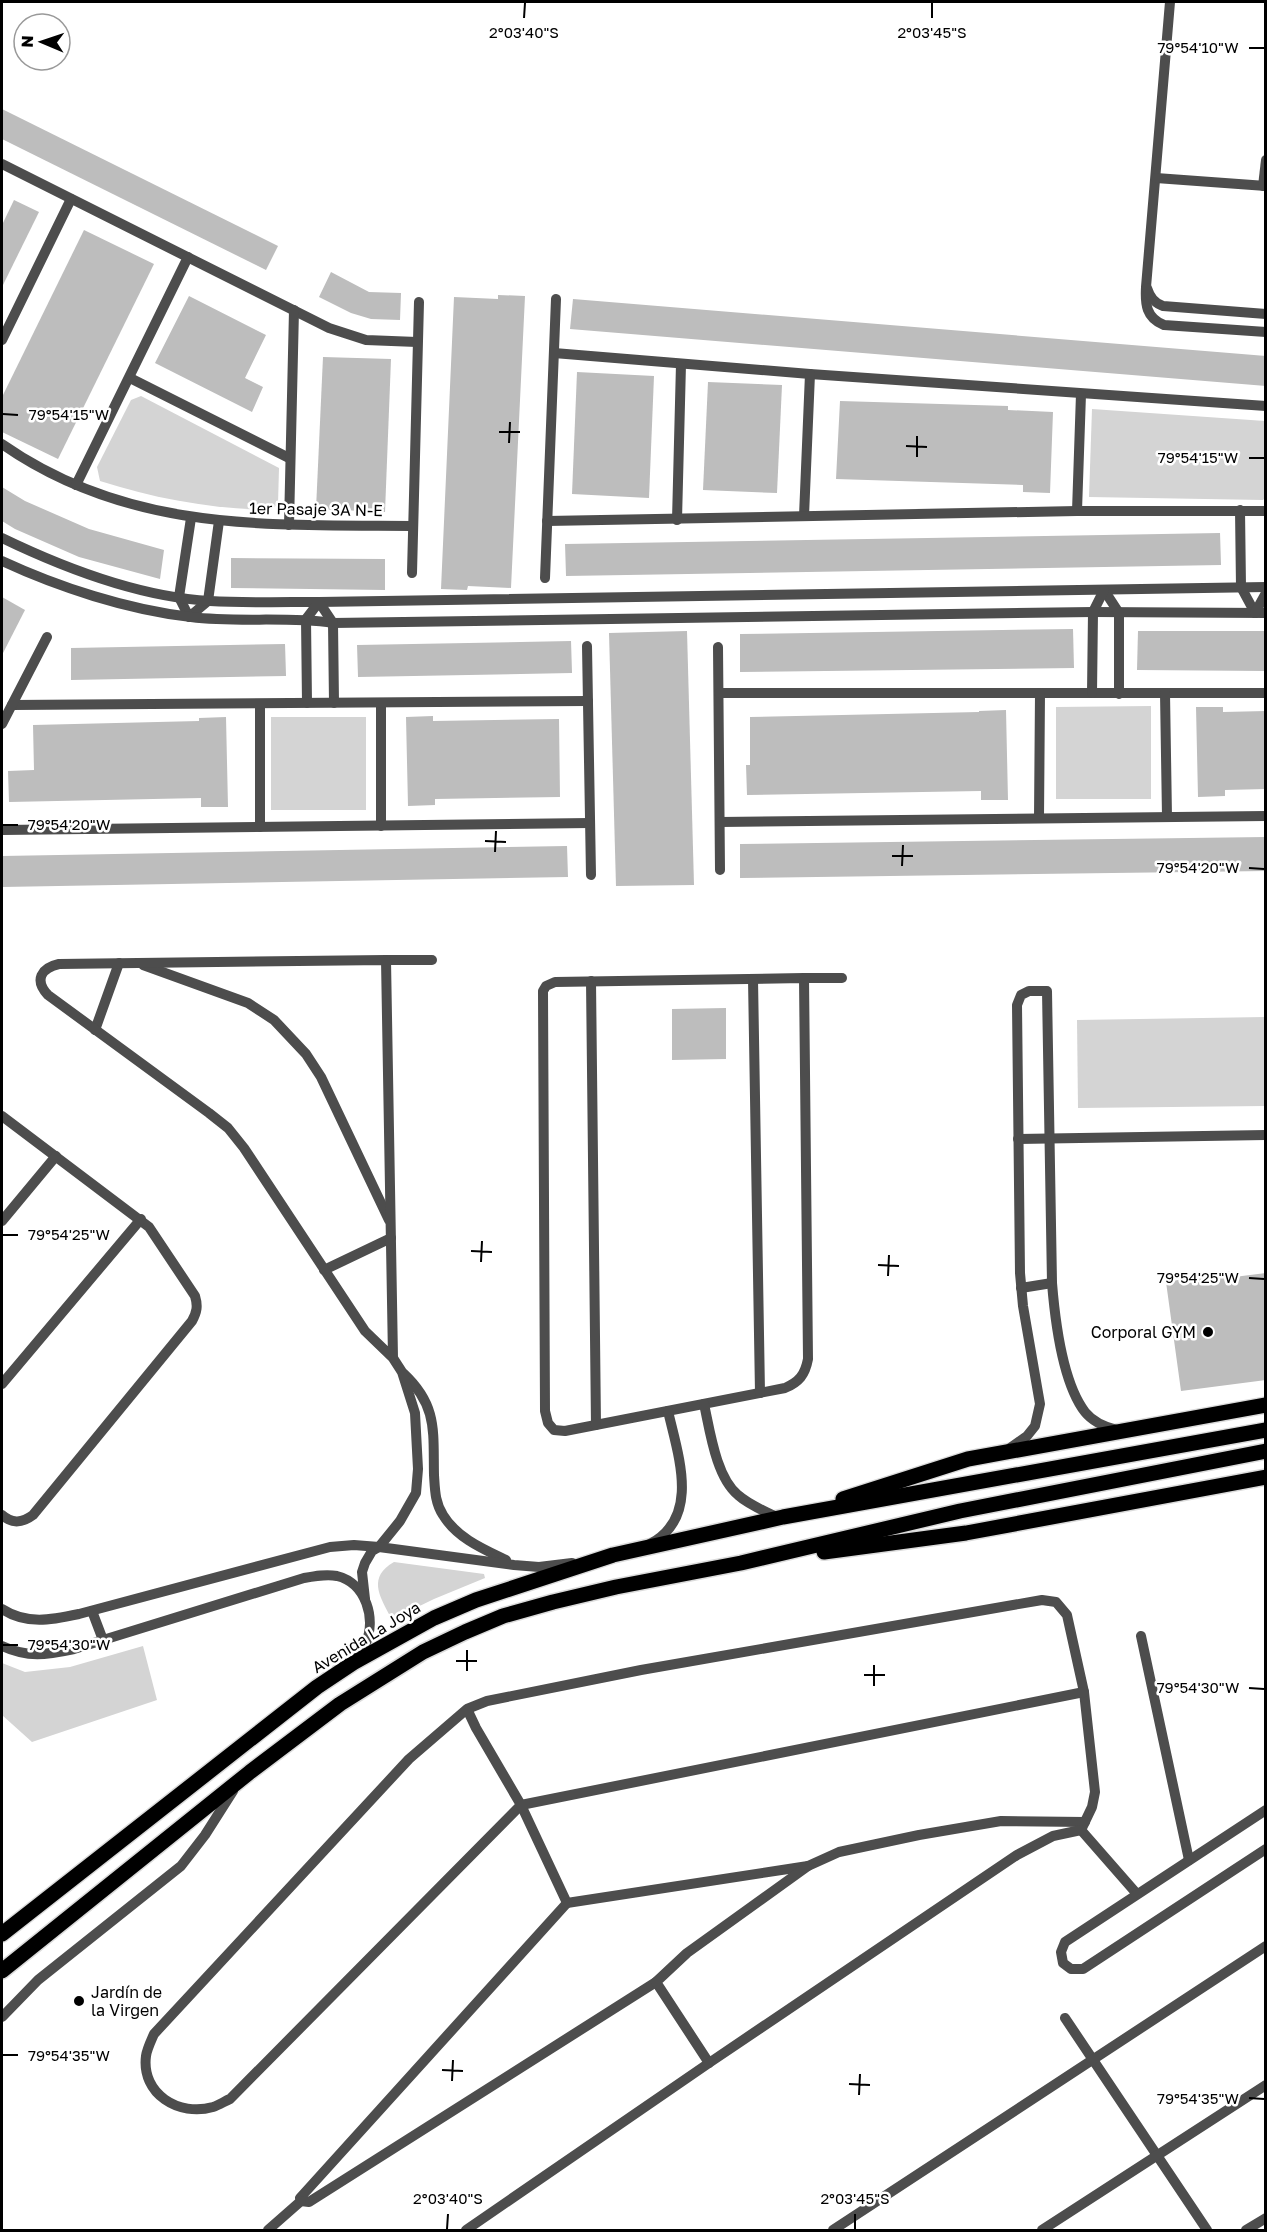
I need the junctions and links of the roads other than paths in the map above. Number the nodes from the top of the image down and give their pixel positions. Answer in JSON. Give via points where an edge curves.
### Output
{"nodes":[{"id":1,"x":1170,"y":2,"type":"edge"},
{"id":2,"x":1266,"y":160,"type":"edge"},
{"id":3,"x":2,"y":164,"type":"edge"},
{"id":4,"x":1156,"y":177,"type":"junction"},
{"id":5,"x":1264,"y":186,"type":"edge"},
{"id":6,"x":71,"y":199,"type":"junction"},
{"id":7,"x":188,"y":257,"type":"junction"},
{"id":8,"x":1146,"y":287,"type":"junction"},
{"id":9,"x":556,"y":299,"type":"dead end"},
{"id":10,"x":419,"y":302,"type":"dead end"},
{"id":11,"x":294,"y":310,"type":"junction"},
{"id":12,"x":1266,"y":314,"type":"edge"},
{"id":13,"x":1266,"y":332,"type":"edge"},
{"id":14,"x":2,"y":340,"type":"edge"},
{"id":15,"x":417,"y":342,"type":"junction"},
{"id":16,"x":554,"y":353,"type":"junction"},
{"id":17,"x":681,"y":364,"type":"junction"},
{"id":18,"x":810,"y":375,"type":"junction"},
{"id":19,"x":130,"y":378,"type":"junction"},
{"id":20,"x":1081,"y":394,"type":"junction"},
{"id":21,"x":1266,"y":406,"type":"edge"},
{"id":22,"x":2,"y":444,"type":"edge"},
{"id":23,"x":289,"y":458,"type":"junction"},
{"id":24,"x":76,"y":485,"type":"junction"},
{"id":25,"x":1240,"y":510,"type":"junction"},
{"id":26,"x":1077,"y":511,"type":"junction"},
{"id":27,"x":1266,"y":511,"type":"edge"},
{"id":28,"x":804,"y":516,"type":"junction"},
{"id":29,"x":191,"y":518,"type":"junction"},
{"id":30,"x":677,"y":520,"type":"junction"},
{"id":31,"x":219,"y":521,"type":"junction"},
{"id":32,"x":547,"y":521,"type":"junction"},
{"id":33,"x":288,"y":525,"type":"junction"},
{"id":34,"x":412,"y":526,"type":"junction"},
{"id":35,"x":2,"y":538,"type":"edge"},
{"id":36,"x":2,"y":561,"type":"edge"},
{"id":37,"x":412,"y":573,"type":"dead end"},
{"id":38,"x":545,"y":578,"type":"dead end"},
{"id":39,"x":1241,"y":587,"type":"junction"},
{"id":40,"x":1266,"y":587,"type":"edge"},
{"id":41,"x":1104,"y":590,"type":"junction"},
{"id":42,"x":1266,"y":593,"type":"edge"},
{"id":43,"x":179,"y":597,"type":"junction"},
{"id":44,"x":208,"y":601,"type":"junction"},
{"id":45,"x":319,"y":602,"type":"junction"},
{"id":46,"x":1093,"y":612,"type":"junction"},
{"id":47,"x":1119,"y":613,"type":"junction"},
{"id":48,"x":1260,"y":613,"type":"edge"},
{"id":49,"x":189,"y":617,"type":"junction"},
{"id":50,"x":306,"y":619,"type":"junction"},
{"id":51,"x":333,"y":623,"type":"junction"},
{"id":52,"x":48,"y":637,"type":"dead end"},
{"id":53,"x":587,"y":646,"type":"dead end"},
{"id":54,"x":718,"y":647,"type":"dead end"},
{"id":55,"x":719,"y":693,"type":"junction"},
{"id":56,"x":1040,"y":693,"type":"junction"},
{"id":57,"x":1092,"y":693,"type":"junction"},
{"id":58,"x":1166,"y":693,"type":"junction"},
{"id":59,"x":1266,"y":693,"type":"edge"},
{"id":60,"x":1119,"y":694,"type":"junction"},
{"id":61,"x":588,"y":701,"type":"junction"},
{"id":62,"x":307,"y":703,"type":"junction"},
{"id":63,"x":334,"y":703,"type":"junction"},
{"id":64,"x":381,"y":703,"type":"junction"},
{"id":65,"x":260,"y":704,"type":"junction"},
{"id":66,"x":12,"y":705,"type":"junction"},
{"id":67,"x":2,"y":724,"type":"edge"},
{"id":68,"x":1266,"y":816,"type":"edge"},
{"id":69,"x":1167,"y":817,"type":"junction"},
{"id":70,"x":1039,"y":818,"type":"junction"},
{"id":71,"x":720,"y":822,"type":"junction"},
{"id":72,"x":590,"y":823,"type":"junction"},
{"id":73,"x":381,"y":826,"type":"junction"},
{"id":74,"x":260,"y":827,"type":"junction"},
{"id":75,"x":2,"y":830,"type":"edge"},
{"id":76,"x":720,"y":870,"type":"dead end"},
{"id":77,"x":591,"y":875,"type":"dead end"},
{"id":78,"x":386,"y":960,"type":"junction"},
{"id":79,"x":432,"y":960,"type":"dead end"},
{"id":80,"x":136,"y":962,"type":"junction"},
{"id":81,"x":119,"y":963,"type":"junction"},
{"id":82,"x":804,"y":978,"type":"junction"},
{"id":83,"x":842,"y":978,"type":"dead end"},
{"id":84,"x":753,"y":979,"type":"junction"},
{"id":85,"x":591,"y":981,"type":"junction"},
{"id":86,"x":94,"y":1029,"type":"junction"},
{"id":87,"x":2,"y":1116,"type":"edge"},
{"id":88,"x":1266,"y":1134,"type":"edge"},
{"id":89,"x":1049,"y":1138,"type":"junction"},
{"id":90,"x":1018,"y":1139,"type":"junction"},
{"id":91,"x":56,"y":1156,"type":"junction"},
{"id":92,"x":141,"y":1219,"type":"junction"},
{"id":93,"x":2,"y":1221,"type":"edge"},
{"id":94,"x":390,"y":1223,"type":"junction"},
{"id":95,"x":391,"y":1238,"type":"junction"},
{"id":96,"x":324,"y":1270,"type":"junction"},
{"id":97,"x":1052,"y":1283,"type":"junction"},
{"id":98,"x":1021,"y":1288,"type":"junction"},
{"id":99,"x":393,"y":1358,"type":"junction"},
{"id":100,"x":402,"y":1372,"type":"junction"},
{"id":101,"x":2,"y":1384,"type":"edge"},
{"id":102,"x":760,"y":1394,"type":"junction"},
{"id":103,"x":704,"y":1404,"type":"junction"},
{"id":104,"x":1266,"y":1405,"type":"edge"},
{"id":105,"x":668,"y":1411,"type":"junction"},
{"id":106,"x":596,"y":1425,"type":"junction"},
{"id":107,"x":1132,"y":1430,"type":"junction"},
{"id":108,"x":1266,"y":1430,"type":"edge"},
{"id":109,"x":1266,"y":1451,"type":"edge"},
{"id":110,"x":998,"y":1454,"type":"junction"},
{"id":111,"x":1266,"y":1476,"type":"edge"},
{"id":112,"x":2,"y":1515,"type":"edge"},
{"id":113,"x":781,"y":1518,"type":"junction"},
{"id":114,"x":379,"y":1547,"type":"junction"},
{"id":115,"x":644,"y":1547,"type":"junction"},
{"id":116,"x":613,"y":1555,"type":"junction"},
{"id":117,"x":741,"y":1563,"type":"junction"},
{"id":118,"x":514,"y":1565,"type":"junction"},
{"id":119,"x":365,"y":1599,"type":"junction"},
{"id":120,"x":2,"y":1609,"type":"edge"},
{"id":121,"x":92,"y":1611,"type":"junction"},
{"id":122,"x":1141,"y":1636,"type":"dead end"},
{"id":123,"x":103,"y":1640,"type":"junction"},
{"id":124,"x":2,"y":1646,"type":"edge"},
{"id":125,"x":353,"y":1663,"type":"junction"},
{"id":126,"x":1084,"y":1692,"type":"junction"},
{"id":127,"x":467,"y":1709,"type":"junction"},
{"id":128,"x":250,"y":1772,"type":"junction"},
{"id":129,"x":521,"y":1805,"type":"junction"},
{"id":130,"x":1266,"y":1810,"type":"edge"},
{"id":131,"x":1083,"y":1826,"type":"junction"},
{"id":132,"x":1266,"y":1849,"type":"edge"},
{"id":133,"x":1189,"y":1860,"type":"junction"},
{"id":134,"x":808,"y":1866,"type":"junction"},
{"id":135,"x":1137,"y":1894,"type":"junction"},
{"id":136,"x":567,"y":1903,"type":"junction"},
{"id":137,"x":2,"y":1932,"type":"edge"},
{"id":138,"x":34,"y":1945,"type":"junction"},
{"id":139,"x":1266,"y":1946,"type":"edge"},
{"id":140,"x":2,"y":1971,"type":"edge"},
{"id":141,"x":2,"y":1982,"type":"edge"},
{"id":142,"x":656,"y":1982,"type":"junction"},
{"id":143,"x":2,"y":2017,"type":"edge"},
{"id":144,"x":1065,"y":2018,"type":"dead end"},
{"id":145,"x":1093,"y":2060,"type":"junction"},
{"id":146,"x":709,"y":2062,"type":"junction"},
{"id":147,"x":1266,"y":2085,"type":"edge"},
{"id":148,"x":1157,"y":2156,"type":"junction"},
{"id":149,"x":301,"y":2201,"type":"junction"},
{"id":150,"x":1266,"y":2218,"type":"edge"},
{"id":151,"x":268,"y":2230,"type":"edge"},
{"id":152,"x":466,"y":2230,"type":"edge"},
{"id":153,"x":833,"y":2230,"type":"edge"},
{"id":154,"x":1042,"y":2230,"type":"edge"},
{"id":155,"x":1207,"y":2230,"type":"edge"},
{"id":156,"x":1246,"y":2230,"type":"edge"}],
"edges":[{"from":1,"to":4,"type":"street"},
{"from":2,"to":5,"type":"street"},
{"from":3,"to":6,"type":"street"},
{"from":4,"to":5,"type":"street"},
{"from":4,"to":8,"type":"street"},
{"from":6,"to":7,"type":"street"},
{"from":6,"to":14,"type":"street"},
{"from":7,"to":11,"type":"street"},
{"from":7,"to":19,"type":"street"},
{"from":8,"to":12,"type":"street","via":[[1157,304],[1163,306]]},
{"from":8,"to":13,"type":"street","via":[[1147,309],[1156,322]]},
{"from":9,"to":16,"type":"street"},
{"from":10,"to":15,"type":"street"},
{"from":11,"to":15,"type":"street","via":[[329,328],[366,339]]},
{"from":11,"to":23,"type":"street"},
{"from":15,"to":34,"type":"street"},
{"from":16,"to":17,"type":"street"},
{"from":16,"to":32,"type":"street"},
{"from":17,"to":18,"type":"street"},
{"from":17,"to":30,"type":"street"},
{"from":18,"to":20,"type":"street"},
{"from":18,"to":28,"type":"street"},
{"from":19,"to":23,"type":"street"},
{"from":19,"to":24,"type":"street"},
{"from":20,"to":21,"type":"street"},
{"from":20,"to":26,"type":"street"},
{"from":22,"to":24,"type":"street","name":"1er Pasaje 3A N-E"},
{"from":23,"to":33,"type":"street"},
{"from":24,"to":29,"type":"street","name":"1er Pasaje 3A N-E","via":[[147,509]]},
{"from":25,"to":26,"type":"street"},
{"from":25,"to":27,"type":"street"},
{"from":25,"to":39,"type":"street"},
{"from":26,"to":28,"type":"street"},
{"from":28,"to":30,"type":"street"},
{"from":29,"to":31,"type":"street","name":"1er Pasaje 3A N-E"},
{"from":29,"to":43,"type":"street"},
{"from":30,"to":32,"type":"street"},
{"from":31,"to":33,"type":"street","name":"1er Pasaje 3A N-E"},
{"from":31,"to":44,"type":"street"},
{"from":32,"to":38,"type":"street"},
{"from":33,"to":34,"type":"street","name":"1er Pasaje 3A N-E"},
{"from":34,"to":37,"type":"street"},
{"from":35,"to":43,"type":"street","via":[[50,561],[97,577]]},
{"from":36,"to":49,"type":"street","via":[[45,581]]},
{"from":39,"to":40,"type":"street"},
{"from":39,"to":41,"type":"street"},
{"from":39,"to":48,"type":"street"},
{"from":41,"to":45,"type":"street"},
{"from":41,"to":46,"type":"street"},
{"from":41,"to":47,"type":"street"},
{"from":42,"to":48,"type":"street"},
{"from":43,"to":44,"type":"street"},
{"from":43,"to":49,"type":"street"},
{"from":44,"to":45,"type":"street"},
{"from":44,"to":49,"type":"street"},
{"from":45,"to":50,"type":"street"},
{"from":45,"to":51,"type":"street"},
{"from":46,"to":47,"type":"street"},
{"from":46,"to":51,"type":"street"},
{"from":46,"to":57,"type":"street"},
{"from":47,"to":48,"type":"street"},
{"from":47,"to":60,"type":"street"},
{"from":49,"to":50,"type":"street"},
{"from":50,"to":51,"type":"street"},
{"from":50,"to":62,"type":"street"},
{"from":51,"to":63,"type":"street"},
{"from":52,"to":66,"type":"street"},
{"from":53,"to":61,"type":"street"},
{"from":54,"to":55,"type":"street"},
{"from":55,"to":56,"type":"street"},
{"from":55,"to":71,"type":"street"},
{"from":56,"to":57,"type":"street"},
{"from":56,"to":70,"type":"street"},
{"from":57,"to":60,"type":"street"},
{"from":58,"to":59,"type":"street"},
{"from":58,"to":60,"type":"street"},
{"from":58,"to":69,"type":"street"},
{"from":61,"to":64,"type":"street"},
{"from":61,"to":72,"type":"street"},
{"from":62,"to":63,"type":"street"},
{"from":62,"to":65,"type":"street"},
{"from":63,"to":64,"type":"street"},
{"from":64,"to":73,"type":"street"},
{"from":65,"to":66,"type":"street"},
{"from":65,"to":74,"type":"street"},
{"from":66,"to":67,"type":"street"},
{"from":68,"to":69,"type":"street"},
{"from":69,"to":70,"type":"street"},
{"from":70,"to":71,"type":"street"},
{"from":71,"to":76,"type":"street"},
{"from":72,"to":73,"type":"street"},
{"from":72,"to":77,"type":"street"},
{"from":73,"to":74,"type":"street"},
{"from":74,"to":75,"type":"street"},
{"from":78,"to":79,"type":"street"},
{"from":78,"to":80,"type":"street"},
{"from":78,"to":94,"type":"street"},
{"from":80,"to":81,"type":"street"},
{"from":80,"to":94,"type":"street","via":[[248,1003],[274,1020],[306,1054],[321,1077]]},
{"from":81,"to":86,"type":"street"},
{"from":81,"to":86,"type":"street","via":[[59,964],[50,966],[40,978],[48,995]]},
{"from":82,"to":83,"type":"street"},
{"from":82,"to":84,"type":"street"},
{"from":82,"to":102,"type":"street","via":[[808,1359],[806,1371],[794,1385]]},
{"from":84,"to":85,"type":"street"},
{"from":84,"to":102,"type":"street"},
{"from":85,"to":106,"type":"street"},
{"from":85,"to":106,"type":"street","via":[[555,981],[546,986],[542,996],[545,1387],[546,1417],[554,1430]]},
{"from":86,"to":96,"type":"street","via":[[228,1128]]},
{"from":87,"to":91,"type":"street"},
{"from":88,"to":89,"type":"street"},
{"from":89,"to":90,"type":"street"},
{"from":89,"to":90,"type":"street","via":[[1047,991],[1029,991],[1021,995],[1017,1005]]},
{"from":89,"to":97,"type":"street"},
{"from":90,"to":98,"type":"street"},
{"from":91,"to":92,"type":"street"},
{"from":91,"to":93,"type":"street"},
{"from":92,"to":101,"type":"street"},
{"from":92,"to":112,"type":"street","via":[[195,1296],[196,1313],[33,1515],[19,1522]]},
{"from":94,"to":95,"type":"street"},
{"from":95,"to":96,"type":"street"},
{"from":95,"to":99,"type":"street"},
{"from":96,"to":99,"type":"street","via":[[370,1338]]},
{"from":97,"to":98,"type":"street"},
{"from":97,"to":107,"type":"street","via":[[1069,1383],[1076,1396],[1096,1423]]},
{"from":98,"to":110,"type":"street","via":[[1040,1404],[1035,1425],[1027,1436]]},
{"from":99,"to":100,"type":"street"},
{"from":100,"to":114,"type":"street","via":[[417,1427],[417,1484],[411,1504]]},
{"from":100,"to":118,"type":"street","via":[[416,1385],[430,1409],[436,1501],[444,1516],[474,1544]]},
{"from":102,"to":103,"type":"street"},
{"from":103,"to":105,"type":"street"},
{"from":103,"to":113,"type":"street","via":[[728,1484],[746,1501]]},
{"from":104,"to":107,"type":"main road"},
{"from":105,"to":106,"type":"street"},
{"from":105,"to":115,"type":"street","via":[[682,1478],[682,1498],[663,1536]]},
{"from":107,"to":110,"type":"main road"},
{"from":108,"to":113,"type":"main road"},
{"from":109,"to":117,"type":"main road","via":[[960,1511]]},
{"from":110,"to":113,"type":"main road","via":[[968,1459]]},
{"from":111,"to":117,"type":"main road","via":[[966,1533]]},
{"from":113,"to":115,"type":"main road","name":"Avenida La Joya"},
{"from":114,"to":118,"type":"street"},
{"from":114,"to":119,"type":"street","via":[[368,1557],[362,1572]]},
{"from":114,"to":121,"type":"street","via":[[330,1547]]},
{"from":115,"to":116,"type":"main road","name":"Avenida La Joya"},
{"from":116,"to":118,"type":"street","via":[[538,1567]]},
{"from":116,"to":125,"type":"main road","name":"Avenida La Joya","via":[[466,1604]]},
{"from":117,"to":128,"type":"main road","via":[[502,1616],[423,1652],[340,1704]]},
{"from":119,"to":123,"type":"street","via":[[354,1584],[323,1575]]},
{"from":119,"to":125,"type":"street","via":[[368,1635]]},
{"from":120,"to":121,"type":"street","via":[[32,1621]]},
{"from":121,"to":123,"type":"street"},
{"from":122,"to":133,"type":"street"},
{"from":123,"to":124,"type":"street","via":[[40,1655],[25,1655]]},
{"from":125,"to":137,"type":"main road","name":"Avenida La Joya"},
{"from":126,"to":127,"type":"street","via":[[1067,1615],[1056,1602],[1042,1600],[641,1670],[487,1701]]},
{"from":126,"to":129,"type":"street"},
{"from":126,"to":131,"type":"street","via":[[1095,1792]]},
{"from":127,"to":129,"type":"street"},
{"from":127,"to":129,"type":"street","via":[[409,1759],[154,2034],[146,2055],[146,2076],[155,2093],[172,2106],[192,2109],[212,2107],[230,2099]]},
{"from":128,"to":138,"type":"main road"},
{"from":128,"to":143,"type":"street","via":[[181,1866],[38,1980]]},
{"from":129,"to":136,"type":"street"},
{"from":130,"to":133,"type":"street"},
{"from":131,"to":134,"type":"street","via":[[1001,1821],[838,1852]]},
{"from":131,"to":135,"type":"street"},
{"from":131,"to":146,"type":"street","via":[[1017,1854]]},
{"from":132,"to":135,"type":"street","via":[[1083,1969],[1067,1967],[1061,1958],[1065,1942]]},
{"from":133,"to":135,"type":"street"},
{"from":134,"to":136,"type":"street"},
{"from":134,"to":142,"type":"street","via":[[687,1953]]},
{"from":136,"to":149,"type":"street"},
{"from":138,"to":140,"type":"main road"},
{"from":138,"to":141,"type":"main road"},
{"from":139,"to":145,"type":"street"},
{"from":142,"to":146,"type":"street"},
{"from":142,"to":149,"type":"street","via":[[309,2202]]},
{"from":144,"to":145,"type":"street"},
{"from":145,"to":148,"type":"street"},
{"from":145,"to":153,"type":"street"},
{"from":146,"to":152,"type":"street"},
{"from":147,"to":148,"type":"street"},
{"from":148,"to":154,"type":"street"},
{"from":148,"to":155,"type":"street"},
{"from":149,"to":151,"type":"street"},
{"from":150,"to":156,"type":"street"}]}
